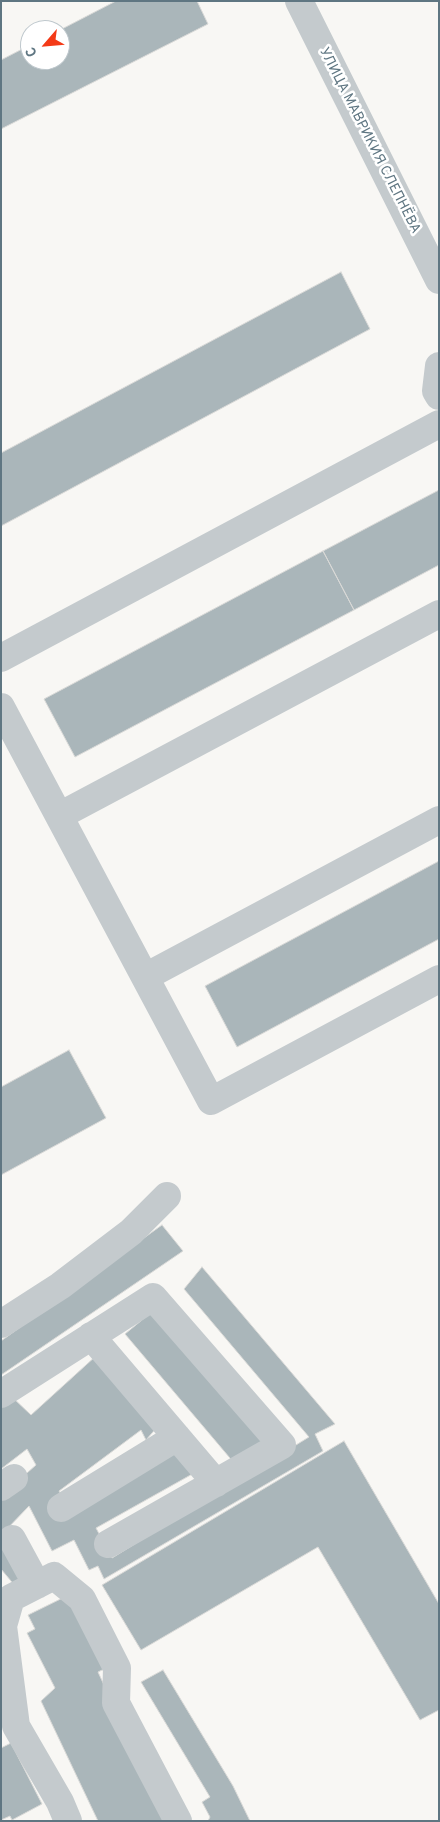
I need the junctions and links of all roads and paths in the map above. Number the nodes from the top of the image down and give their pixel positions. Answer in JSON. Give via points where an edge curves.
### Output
{"nodes":[{"id":1,"x":299,"y":1,"type":"edge"},
{"id":2,"x":439,"y":280,"type":"edge"},
{"id":3,"x":439,"y":366,"type":"edge"},
{"id":4,"x":439,"y":396,"type":"edge"},
{"id":5,"x":439,"y":424,"type":"edge"},
{"id":6,"x":439,"y":614,"type":"edge"},
{"id":7,"x":1,"y":658,"type":"edge"},
{"id":8,"x":1,"y":707,"type":"edge"},
{"id":9,"x":59,"y":816,"type":"junction"},
{"id":10,"x":439,"y":820,"type":"edge"},
{"id":11,"x":145,"y":977,"type":"junction"},
{"id":12,"x":439,"y":979,"type":"edge"},
{"id":13,"x":167,"y":1196,"type":"dead end"},
{"id":14,"x":1,"y":1324,"type":"edge"},
{"id":15,"x":91,"y":1336,"type":"junction"},
{"id":16,"x":1,"y":1394,"type":"edge"},
{"id":17,"x":177,"y":1437,"type":"junction"},
{"id":18,"x":216,"y":1483,"type":"junction"},
{"id":19,"x":61,"y":1508,"type":"dead end"},
{"id":20,"x":12,"y":1539,"type":"dead end"},
{"id":21,"x":108,"y":1544,"type":"dead end"},
{"id":22,"x":38,"y":1584,"type":"junction"},
{"id":23,"x":4,"y":1610,"type":"edge"},
{"id":24,"x":8,"y":1716,"type":"edge"},
{"id":25,"x":68,"y":1821,"type":"edge"},
{"id":26,"x":178,"y":1821,"type":"edge"}],
"edges":[{"from":1,"to":2,"type":"street","name":"УЛИЦА МАВРИКИЯ СЛЕПНЁВА"},
{"from":3,"to":4,"type":"street","via":[[436,391]]},
{"from":5,"to":7,"type":"street"},
{"from":6,"to":9,"type":"street"},
{"from":8,"to":9,"type":"street"},
{"from":9,"to":11,"type":"street"},
{"from":10,"to":11,"type":"street"},
{"from":11,"to":12,"type":"street","via":[[211,1101]]},
{"from":13,"to":14,"type":"street","via":[[131,1232],[60,1286]]},
{"from":15,"to":16,"type":"street"},
{"from":15,"to":17,"type":"street"},
{"from":15,"to":18,"type":"street","via":[[153,1297],[282,1445]]},
{"from":17,"to":18,"type":"street"},
{"from":17,"to":19,"type":"street"},
{"from":18,"to":21,"type":"street"},
{"from":20,"to":22,"type":"street"},
{"from":22,"to":23,"type":"street","via":[[11,1598]]},
{"from":22,"to":26,"type":"street","via":[[54,1576],[82,1599],[117,1668],[116,1703]]},
{"from":23,"to":24,"type":"street"},
{"from":24,"to":25,"type":"street"}]}
